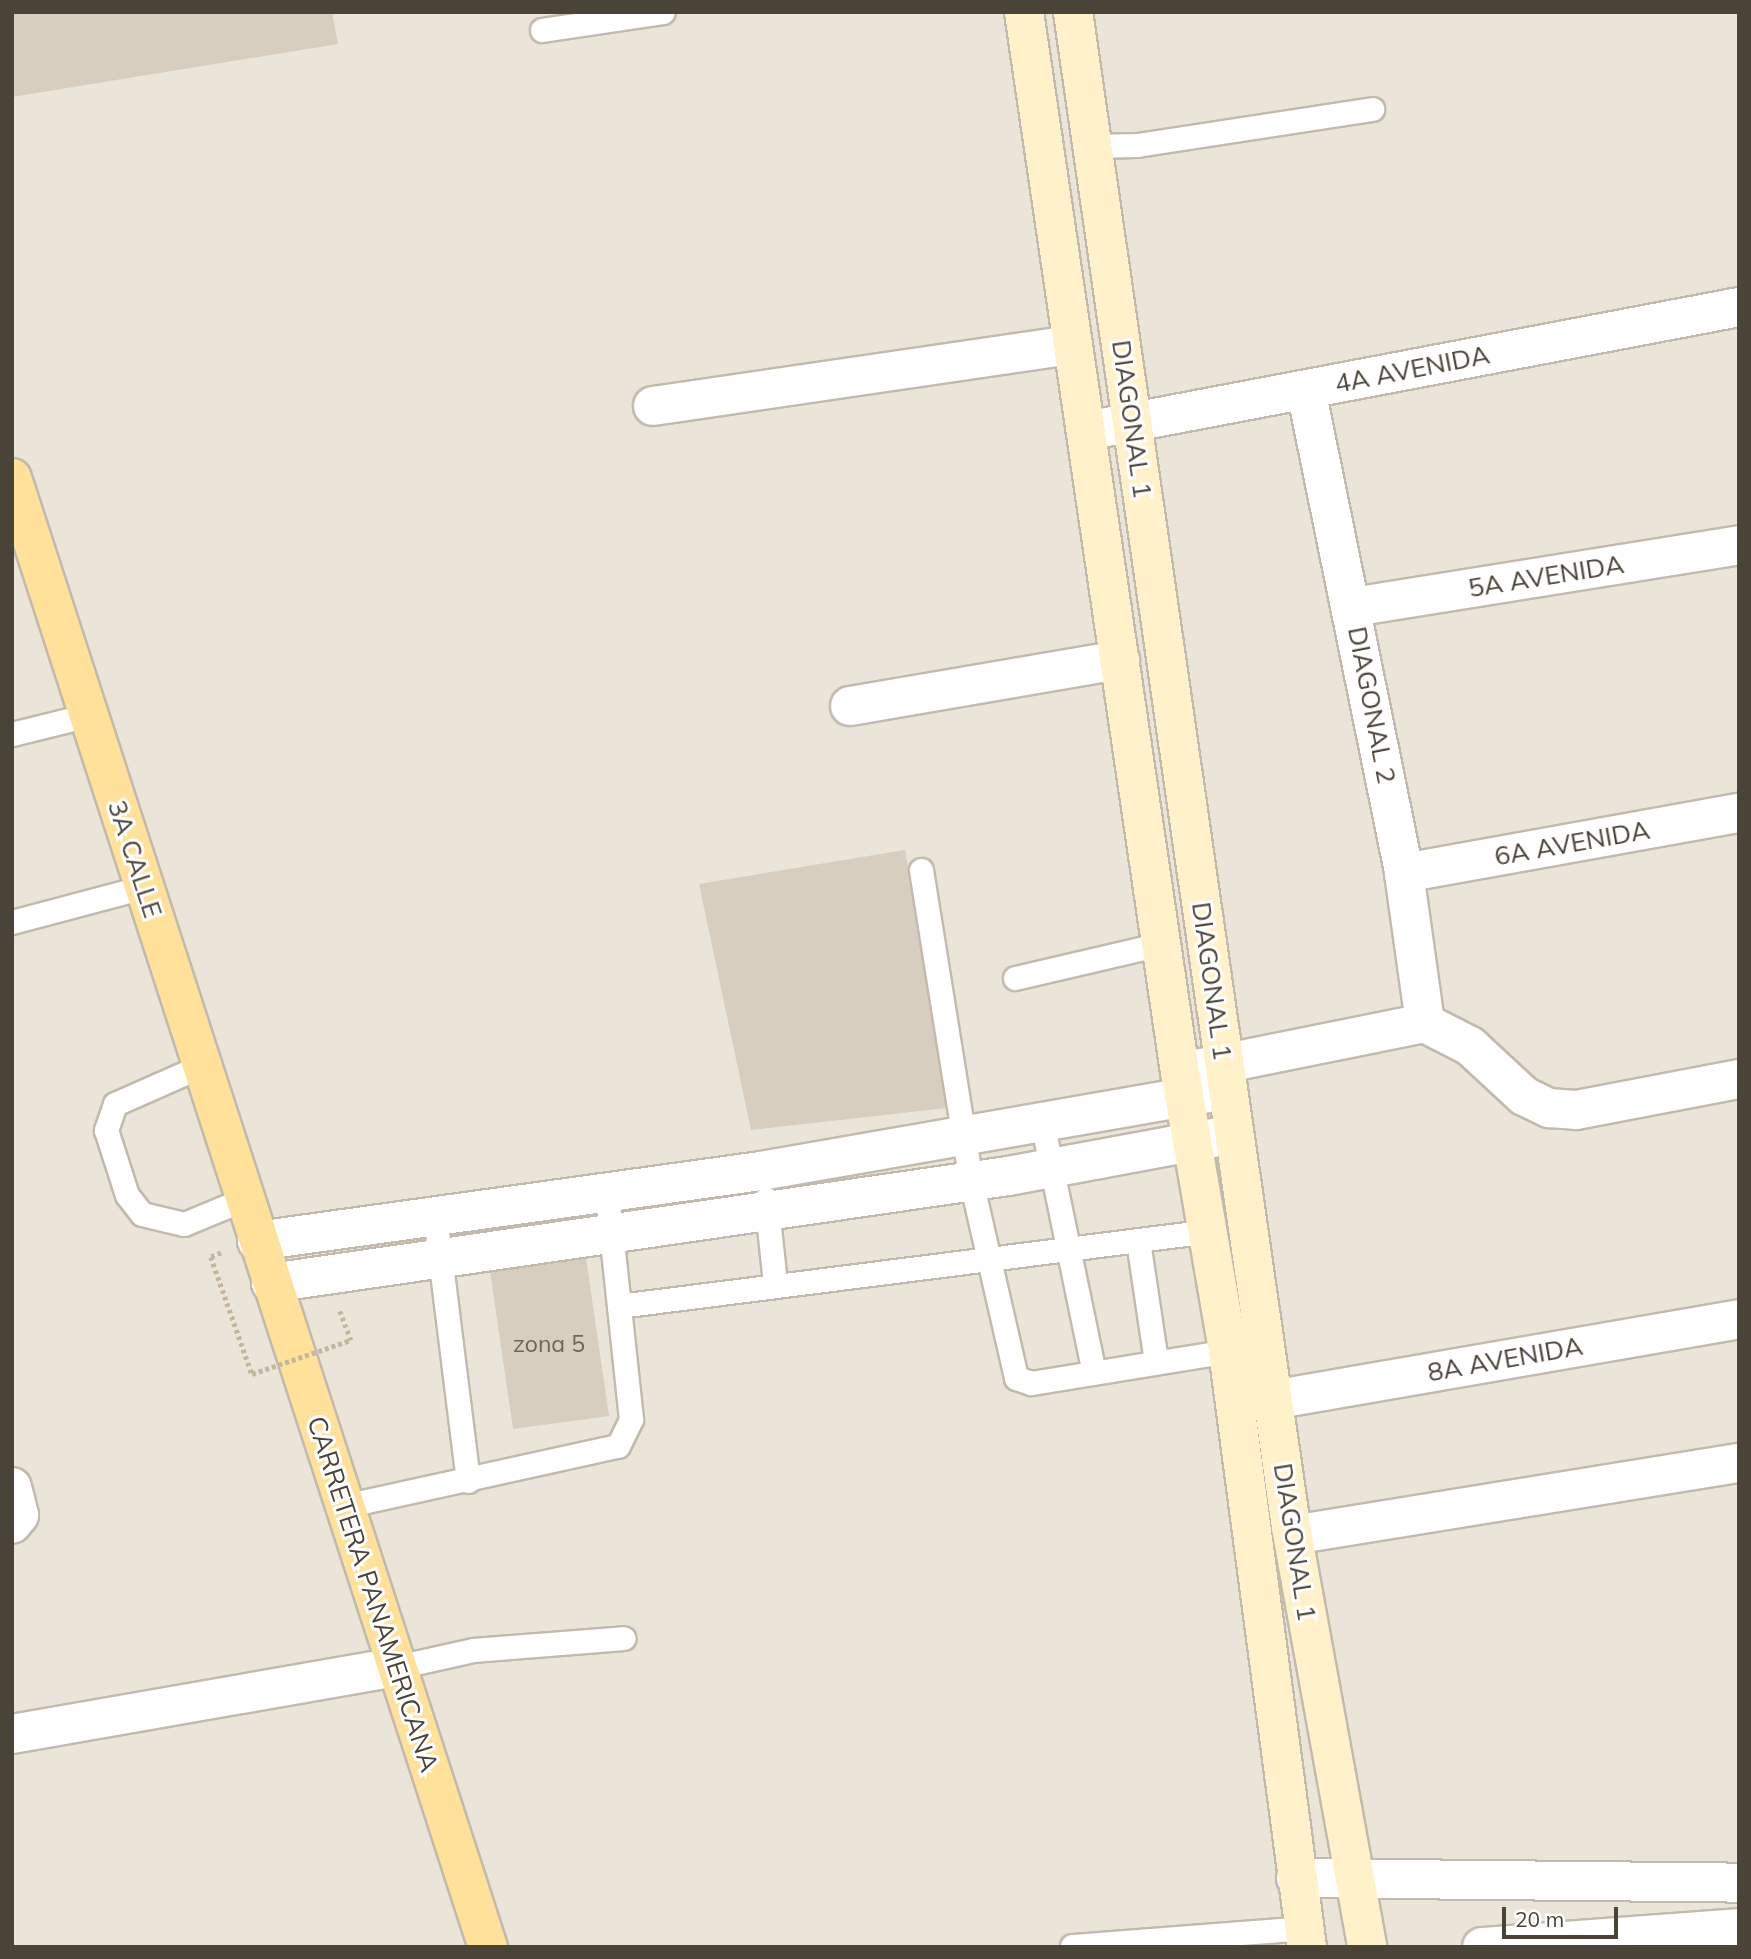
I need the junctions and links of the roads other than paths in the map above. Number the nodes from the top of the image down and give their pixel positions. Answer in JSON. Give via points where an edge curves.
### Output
{"nodes":[{"id":1,"x":663,"y":12,"type":"edge"},
{"id":2,"x":1024,"y":12,"type":"edge"},
{"id":3,"x":1073,"y":12,"type":"edge"},
{"id":4,"x":542,"y":30,"type":"dead end"},
{"id":5,"x":1372,"y":109,"type":"dead end"},
{"id":6,"x":1093,"y":146,"type":"junction"},
{"id":7,"x":1739,"y":307,"type":"edge"},
{"id":8,"x":1073,"y":345,"type":"junction"},
{"id":9,"x":1306,"y":390,"type":"junction"},
{"id":10,"x":653,"y":406,"type":"dead end"},
{"id":11,"x":1133,"y":423,"type":"junction"},
{"id":12,"x":1086,"y":431,"type":"junction"},
{"id":13,"x":12,"y":478,"type":"edge"},
{"id":14,"x":1739,"y":545,"type":"edge"},
{"id":15,"x":1353,"y":607,"type":"junction"},
{"id":16,"x":1120,"y":660,"type":"junction"},
{"id":17,"x":850,"y":706,"type":"dead end"},
{"id":18,"x":89,"y":715,"type":"junction"},
{"id":19,"x":12,"y":734,"type":"edge"},
{"id":20,"x":1739,"y":813,"type":"edge"},
{"id":21,"x":921,"y":870,"type":"dead end"},
{"id":22,"x":1404,"y":873,"type":"junction"},
{"id":23,"x":144,"y":887,"type":"junction"},
{"id":24,"x":12,"y":922,"type":"edge"},
{"id":25,"x":1161,"y":944,"type":"junction"},
{"id":26,"x":1014,"y":978,"type":"dead end"},
{"id":27,"x":1425,"y":1023,"type":"junction"},
{"id":28,"x":201,"y":1066,"type":"junction"},
{"id":29,"x":1225,"y":1077,"type":"junction"},
{"id":30,"x":1739,"y":1079,"type":"edge"},
{"id":31,"x":1182,"y":1085,"type":"junction"},
{"id":32,"x":1042,"y":1122,"type":"junction"},
{"id":33,"x":965,"y":1135,"type":"junction"},
{"id":34,"x":1234,"y":1135,"type":"junction"},
{"id":35,"x":1193,"y":1141,"type":"junction"},
{"id":36,"x":1054,"y":1169,"type":"junction"},
{"id":37,"x":761,"y":1171,"type":"junction"},
{"id":38,"x":971,"y":1181,"type":"junction"},
{"id":39,"x":607,"y":1193,"type":"junction"},
{"id":40,"x":244,"y":1199,"type":"junction"},
{"id":41,"x":518,"y":1205,"type":"junction"},
{"id":42,"x":768,"y":1211,"type":"junction"},
{"id":43,"x":435,"y":1216,"type":"junction"},
{"id":44,"x":1209,"y":1231,"type":"junction"},
{"id":45,"x":611,"y":1233,"type":"junction"},
{"id":46,"x":257,"y":1241,"type":"junction"},
{"id":47,"x":1138,"y":1241,"type":"junction"},
{"id":48,"x":524,"y":1244,"type":"junction"},
{"id":49,"x":1070,"y":1250,"type":"junction"},
{"id":50,"x":440,"y":1257,"type":"junction"},
{"id":51,"x":989,"y":1261,"type":"junction"},
{"id":52,"x":271,"y":1283,"type":"junction"},
{"id":53,"x":775,"y":1283,"type":"junction"},
{"id":54,"x":619,"y":1306,"type":"junction"},
{"id":55,"x":1739,"y":1319,"type":"edge"},
{"id":56,"x":1228,"y":1351,"type":"junction"},
{"id":57,"x":1156,"y":1362,"type":"junction"},
{"id":58,"x":1094,"y":1373,"type":"junction"},
{"id":59,"x":1272,"y":1400,"type":"junction"},
{"id":60,"x":1739,"y":1464,"type":"edge"},
{"id":61,"x":468,"y":1481,"type":"junction"},
{"id":62,"x":12,"y":1487,"type":"edge"},
{"id":63,"x":344,"y":1506,"type":"junction"},
{"id":64,"x":12,"y":1524,"type":"edge"},
{"id":65,"x":1293,"y":1535,"type":"junction"},
{"id":66,"x":624,"y":1638,"type":"dead end"},
{"id":67,"x":397,"y":1667,"type":"junction"},
{"id":68,"x":12,"y":1734,"type":"edge"},
{"id":69,"x":1296,"y":1878,"type":"junction"},
{"id":70,"x":1354,"y":1879,"type":"junction"},
{"id":71,"x":1555,"y":1882,"type":"junction"},
{"id":72,"x":1739,"y":1883,"type":"edge"},
{"id":73,"x":1739,"y":1928,"type":"edge"},
{"id":74,"x":1305,"y":1938,"type":"edge"},
{"id":75,"x":1563,"y":1940,"type":"junction"},
{"id":76,"x":1072,"y":1946,"type":"edge"},
{"id":77,"x":488,"y":1947,"type":"edge"},
{"id":78,"x":1367,"y":1947,"type":"edge"},
{"id":79,"x":1482,"y":1947,"type":"edge"}],
"edges":[{"from":1,"to":4,"type":"lane"},
{"from":2,"to":8,"type":"main road","name":"DIAGONAL 1"},
{"from":3,"to":6,"type":"main road","name":"DIAGONAL 1"},
{"from":5,"to":6,"type":"lane","via":[[1137,145]]},
{"from":6,"to":11,"type":"main road","name":"DIAGONAL 1"},
{"from":7,"to":9,"type":"street","name":"4A AVENIDA"},
{"from":8,"to":10,"type":"street"},
{"from":8,"to":12,"type":"main road","name":"DIAGONAL 1"},
{"from":9,"to":11,"type":"street","name":"4A AVENIDA"},
{"from":9,"to":15,"type":"street","name":"DIAGONAL 2"},
{"from":11,"to":12,"type":"street","name":"4A AVENIDA"},
{"from":11,"to":29,"type":"main road","name":"DIAGONAL 1"},
{"from":12,"to":16,"type":"main road","name":"DIAGONAL 1"},
{"from":13,"to":18,"type":"main road","name":"3A CALLE"},
{"from":14,"to":15,"type":"street","name":"5A AVENIDA"},
{"from":15,"to":22,"type":"street","name":"DIAGONAL 2"},
{"from":16,"to":17,"type":"street"},
{"from":16,"to":25,"type":"main road","name":"DIAGONAL 1"},
{"from":18,"to":19,"type":"lane"},
{"from":18,"to":23,"type":"main road","name":"3A CALLE"},
{"from":20,"to":22,"type":"street","name":"6A AVENIDA"},
{"from":21,"to":33,"type":"lane"},
{"from":22,"to":27,"type":"street","name":"DIAGONAL 2"},
{"from":23,"to":24,"type":"lane"},
{"from":23,"to":28,"type":"main road","name":"3A CALLE"},
{"from":25,"to":26,"type":"lane"},
{"from":25,"to":31,"type":"main road","name":"DIAGONAL 1"},
{"from":27,"to":29,"type":"street"},
{"from":27,"to":30,"type":"street","via":[[1470,1046],[1524,1096],[1549,1108],[1576,1110]]},
{"from":28,"to":40,"type":"main road","name":"3A CALLE"},
{"from":28,"to":40,"type":"lane","via":[[115,1104],[106,1130],[123,1182],[142,1214],[184,1224]]},
{"from":29,"to":31,"type":"street"},
{"from":29,"to":34,"type":"main road","name":"DIAGONAL 1"},
{"from":31,"to":32,"type":"street"},
{"from":31,"to":35,"type":"main road","name":"DIAGONAL 1"},
{"from":32,"to":33,"type":"street"},
{"from":32,"to":36,"type":"lane"},
{"from":33,"to":37,"type":"street"},
{"from":33,"to":38,"type":"lane"},
{"from":34,"to":35,"type":"street"},
{"from":34,"to":59,"type":"main road","name":"DIAGONAL 1"},
{"from":35,"to":36,"type":"street"},
{"from":35,"to":44,"type":"main road","name":"DIAGONAL 1"},
{"from":36,"to":38,"type":"street"},
{"from":36,"to":49,"type":"lane"},
{"from":37,"to":39,"type":"street"},
{"from":37,"to":42,"type":"lane"},
{"from":38,"to":42,"type":"street"},
{"from":38,"to":51,"type":"lane"},
{"from":39,"to":41,"type":"street"},
{"from":39,"to":45,"type":"lane"},
{"from":40,"to":46,"type":"main road","name":"3A CALLE"},
{"from":41,"to":43,"type":"street"},
{"from":41,"to":48,"type":"street"},
{"from":42,"to":45,"type":"street"},
{"from":42,"to":53,"type":"lane"},
{"from":43,"to":46,"type":"street"},
{"from":43,"to":50,"type":"lane"},
{"from":44,"to":47,"type":"lane"},
{"from":44,"to":56,"type":"main road","name":"DIAGONAL 1"},
{"from":45,"to":48,"type":"street"},
{"from":45,"to":54,"type":"lane"},
{"from":46,"to":52,"type":"main road","name":"CARRETERA PANAMERICANA"},
{"from":47,"to":49,"type":"lane"},
{"from":47,"to":57,"type":"lane"},
{"from":48,"to":50,"type":"street"},
{"from":49,"to":51,"type":"lane"},
{"from":49,"to":58,"type":"lane"},
{"from":50,"to":52,"type":"street"},
{"from":50,"to":61,"type":"lane"},
{"from":51,"to":53,"type":"lane"},
{"from":51,"to":58,"type":"lane","via":[[1016,1378],[1031,1384]]},
{"from":52,"to":63,"type":"main road","name":"CARRETERA PANAMERICANA"},
{"from":53,"to":54,"type":"lane"},
{"from":54,"to":61,"type":"lane","via":[[631,1419],[618,1446]]},
{"from":55,"to":59,"type":"street","name":"8A AVENIDA"},
{"from":56,"to":57,"type":"lane"},
{"from":56,"to":69,"type":"main road","name":"DIAGONAL 1"},
{"from":57,"to":58,"type":"lane"},
{"from":59,"to":65,"type":"main road","name":"DIAGONAL 1"},
{"from":60,"to":65,"type":"street"},
{"from":61,"to":63,"type":"lane"},
{"from":62,"to":64,"type":"street","via":[[19,1515]]},
{"from":63,"to":67,"type":"main road","name":"CARRETERA PANAMERICANA"},
{"from":65,"to":70,"type":"main road","name":"DIAGONAL 1"},
{"from":66,"to":67,"type":"lane","via":[[473,1650]]},
{"from":67,"to":68,"type":"street"},
{"from":67,"to":77,"type":"main road","name":"CARRETERA PANAMERICANA"},
{"from":69,"to":70,"type":"street"},
{"from":69,"to":74,"type":"main road","name":"DIAGONAL 1"},
{"from":70,"to":71,"type":"street"},
{"from":70,"to":78,"type":"main road","name":"DIAGONAL 1"},
{"from":71,"to":72,"type":"street"},
{"from":71,"to":75,"type":"street"},
{"from":73,"to":75,"type":"street"},
{"from":74,"to":76,"type":"lane"},
{"from":75,"to":79,"type":"street"}]}
